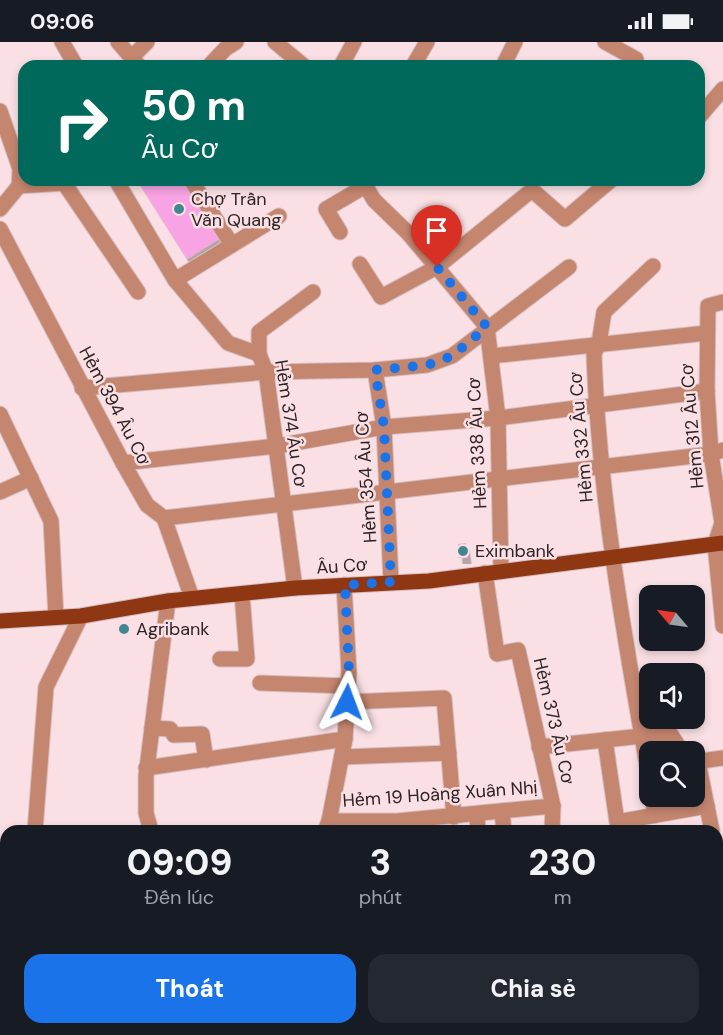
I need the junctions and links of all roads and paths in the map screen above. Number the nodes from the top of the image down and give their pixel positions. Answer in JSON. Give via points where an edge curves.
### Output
{"nodes":[{"id":1,"x":62,"y":42,"type":"edge"},
{"id":2,"x":118,"y":42,"type":"edge"},
{"id":3,"x":147,"y":42,"type":"edge"},
{"id":4,"x":236,"y":42,"type":"edge"},
{"id":5,"x":275,"y":42,"type":"edge"},
{"id":6,"x":354,"y":42,"type":"edge"},
{"id":7,"x":427,"y":42,"type":"edge"},
{"id":8,"x":516,"y":42,"type":"edge"},
{"id":9,"x":605,"y":42,"type":"edge"},
{"id":10,"x":636,"y":59,"type":"dead end"},
{"id":11,"x":72,"y":60,"type":"edge"},
{"id":12,"x":135,"y":60,"type":"edge"},
{"id":13,"x":137,"y":60,"type":"edge"},
{"id":14,"x":215,"y":60,"type":"edge"},
{"id":15,"x":297,"y":60,"type":"edge"},
{"id":16,"x":344,"y":60,"type":"edge"},
{"id":17,"x":416,"y":60,"type":"edge"},
{"id":18,"x":506,"y":60,"type":"edge"},
{"id":19,"x":723,"y":89,"type":"edge"},
{"id":20,"x":705,"y":110,"type":"edge"},
{"id":21,"x":0,"y":111,"type":"edge"},
{"id":22,"x":18,"y":163,"type":"edge"},
{"id":23,"x":19,"y":186,"type":"edge"},
{"id":24,"x":69,"y":186,"type":"edge"},
{"id":25,"x":120,"y":186,"type":"edge"},
{"id":26,"x":196,"y":186,"type":"edge"},
{"id":27,"x":358,"y":186,"type":"edge"},
{"id":28,"x":366,"y":186,"type":"edge"},
{"id":29,"x":604,"y":186,"type":"edge"},
{"id":30,"x":0,"y":209,"type":"edge"},
{"id":31,"x":279,"y":216,"type":"dead end"},
{"id":32,"x":0,"y":230,"type":"edge"},
{"id":33,"x":340,"y":232,"type":"dead end"},
{"id":34,"x":232,"y":245,"type":"junction"},
{"id":35,"x":360,"y":264,"type":"dead end"},
{"id":36,"x":653,"y":266,"type":"dead end"},
{"id":37,"x":437,"y":267,"type":"junction"},
{"id":38,"x":569,"y":267,"type":"dead end"},
{"id":39,"x":175,"y":280,"type":"junction"},
{"id":40,"x":138,"y":292,"type":"dead end"},
{"id":41,"x":313,"y":292,"type":"dead end"},
{"id":42,"x":716,"y":304,"type":"edge"},
{"id":43,"x":487,"y":327,"type":"junction"},
{"id":44,"x":707,"y":333,"type":"junction"},
{"id":45,"x":599,"y":343,"type":"junction"},
{"id":46,"x":259,"y":354,"type":"junction"},
{"id":47,"x":491,"y":356,"type":"junction"},
{"id":48,"x":375,"y":370,"type":"junction"},
{"id":49,"x":266,"y":372,"type":"junction"},
{"id":50,"x":82,"y":388,"type":"junction"},
{"id":51,"x":706,"y":391,"type":"junction"},
{"id":52,"x":596,"y":405,"type":"junction"},
{"id":53,"x":498,"y":418,"type":"junction"},
{"id":54,"x":2,"y":421,"type":"edge"},
{"id":55,"x":384,"y":427,"type":"junction"},
{"id":56,"x":277,"y":446,"type":"junction"},
{"id":57,"x":717,"y":452,"type":"edge"},
{"id":58,"x":123,"y":463,"type":"junction"},
{"id":59,"x":602,"y":468,"type":"junction"},
{"id":60,"x":31,"y":478,"type":"junction"},
{"id":61,"x":499,"y":480,"type":"junction"},
{"id":62,"x":0,"y":492,"type":"edge"},
{"id":63,"x":387,"y":493,"type":"junction"},
{"id":64,"x":284,"y":504,"type":"junction"},
{"id":65,"x":164,"y":518,"type":"junction"},
{"id":66,"x":719,"y":544,"type":"edge"},
{"id":67,"x":612,"y":556,"type":"junction"},
{"id":68,"x":501,"y":571,"type":"junction"},
{"id":69,"x":485,"y":573,"type":"junction"},
{"id":70,"x":391,"y":582,"type":"junction"},
{"id":71,"x":345,"y":585,"type":"junction"},
{"id":72,"x":295,"y":588,"type":"junction"},
{"id":73,"x":242,"y":594,"type":"junction"},
{"id":74,"x":192,"y":598,"type":"junction"},
{"id":75,"x":168,"y":601,"type":"junction"},
{"id":76,"x":81,"y":616,"type":"junction"},
{"id":77,"x":56,"y":617,"type":"junction"},
{"id":78,"x":0,"y":621,"type":"edge"},
{"id":79,"x":723,"y":626,"type":"edge"},
{"id":80,"x":220,"y":659,"type":"dead end"},
{"id":81,"x":260,"y":683,"type":"dead end"},
{"id":82,"x":348,"y":686,"type":"junction"},
{"id":83,"x":347,"y":702,"type":"junction"},
{"id":84,"x":152,"y":728,"type":"junction"},
{"id":85,"x":642,"y":736,"type":"junction"},
{"id":86,"x":345,"y":739,"type":"junction"},
{"id":87,"x":605,"y":740,"type":"junction"},
{"id":88,"x":643,"y":741,"type":"edge"},
{"id":89,"x":675,"y":741,"type":"edge"},
{"id":90,"x":539,"y":747,"type":"junction"},
{"id":91,"x":449,"y":753,"type":"junction"},
{"id":92,"x":342,"y":757,"type":"junction"},
{"id":93,"x":723,"y":758,"type":"edge"},
{"id":94,"x":206,"y":759,"type":"junction"},
{"id":95,"x":705,"y":761,"type":"edge"},
{"id":96,"x":146,"y":768,"type":"junction"},
{"id":97,"x":705,"y":798,"type":"edge"},
{"id":98,"x":553,"y":806,"type":"junction"},
{"id":99,"x":707,"y":806,"type":"junction"},
{"id":100,"x":654,"y":807,"type":"edge"},
{"id":101,"x":502,"y":812,"type":"junction"},
{"id":102,"x":477,"y":815,"type":"junction"},
{"id":103,"x":655,"y":815,"type":"junction"},
{"id":104,"x":454,"y":816,"type":"junction"},
{"id":105,"x":35,"y":825,"type":"edge"},
{"id":106,"x":149,"y":825,"type":"edge"},
{"id":107,"x":327,"y":825,"type":"edge"},
{"id":108,"x":386,"y":825,"type":"edge"},
{"id":109,"x":478,"y":825,"type":"edge"},
{"id":110,"x":503,"y":825,"type":"edge"},
{"id":111,"x":552,"y":825,"type":"edge"},
{"id":112,"x":711,"y":825,"type":"edge"}],
"edges":[{"from":1,"to":11,"type":"street"},
{"from":2,"to":12,"type":"street"},
{"from":3,"to":13,"type":"street"},
{"from":4,"to":14,"type":"street"},
{"from":5,"to":15,"type":"street"},
{"from":6,"to":16,"type":"street"},
{"from":7,"to":17,"type":"street"},
{"from":8,"to":18,"type":"street"},
{"from":9,"to":10,"type":"street"},
{"from":19,"to":20,"type":"street"},
{"from":21,"to":22,"type":"street"},
{"from":23,"to":30,"type":"street"},
{"from":24,"to":40,"type":"street"},
{"from":25,"to":39,"type":"street"},
{"from":26,"to":34,"type":"street"},
{"from":27,"to":33,"type":"street","via":[[326,209]]},
{"from":28,"to":37,"type":"street","via":[[374,200]]},
{"from":29,"to":37,"type":"street","via":[[565,219],[532,190]]},
{"from":31,"to":34,"type":"street"},
{"from":32,"to":50,"type":"street","name":"Hẻm 394 Âu Cơ"},
{"from":34,"to":39,"type":"street"},
{"from":35,"to":37,"type":"street","via":[[381,297]]},
{"from":36,"to":45,"type":"street","name":"Hẻm 332 Âu Cơ","via":[[604,312]]},
{"from":37,"to":43,"type":"street"},
{"from":38,"to":43,"type":"street"},
{"from":39,"to":46,"type":"street","via":[[228,343]]},
{"from":41,"to":46,"type":"street","name":"Hẻm 374 Âu Cơ","via":[[259,332]]},
{"from":42,"to":44,"type":"street","name":"Hẻm 312 Âu Cơ","via":[[708,306]]},
{"from":43,"to":47,"type":"street","name":"Hẻm 338 Âu Cơ"},
{"from":43,"to":48,"type":"street","via":[[452,356],[428,365]]},
{"from":44,"to":45,"type":"street"},
{"from":44,"to":51,"type":"street","name":"Hẻm 312 Âu Cơ"},
{"from":45,"to":47,"type":"street"},
{"from":45,"to":52,"type":"street","name":"Hẻm 332 Âu Cơ","via":[[594,354]]},
{"from":46,"to":49,"type":"street","name":"Hẻm 374 Âu Cơ"},
{"from":47,"to":53,"type":"street","name":"Hẻm 338 Âu Cơ"},
{"from":48,"to":49,"type":"street"},
{"from":48,"to":55,"type":"street","name":"Hẻm 354 Âu Cơ"},
{"from":49,"to":50,"type":"street"},
{"from":49,"to":56,"type":"street","name":"Hẻm 374 Âu Cơ"},
{"from":50,"to":58,"type":"street","name":"Hẻm 394 Âu Cơ"},
{"from":51,"to":52,"type":"street"},
{"from":51,"to":57,"type":"street","name":"Hẻm 312 Âu Cơ"},
{"from":52,"to":53,"type":"street"},
{"from":52,"to":59,"type":"street","name":"Hẻm 332 Âu Cơ"},
{"from":53,"to":55,"type":"street"},
{"from":53,"to":61,"type":"street","name":"Hẻm 338 Âu Cơ"},
{"from":54,"to":60,"type":"street"},
{"from":55,"to":56,"type":"street"},
{"from":55,"to":63,"type":"street","name":"Hẻm 354 Âu Cơ"},
{"from":56,"to":58,"type":"street"},
{"from":56,"to":64,"type":"street","name":"Hẻm 374 Âu Cơ"},
{"from":57,"to":59,"type":"street"},
{"from":57,"to":66,"type":"street","name":"Hẻm 312 Âu Cơ","via":[[722,523]]},
{"from":58,"to":65,"type":"street","name":"Hẻm 394 Âu Cơ","via":[[147,505]]},
{"from":59,"to":61,"type":"street"},
{"from":59,"to":67,"type":"street","name":"Hẻm 332 Âu Cơ"},
{"from":60,"to":62,"type":"street"},
{"from":60,"to":77,"type":"street","via":[[51,521]]},
{"from":61,"to":63,"type":"street"},
{"from":61,"to":68,"type":"street","name":"Hẻm 338 Âu Cơ"},
{"from":63,"to":64,"type":"street"},
{"from":63,"to":70,"type":"street","name":"Hẻm 354 Âu Cơ"},
{"from":64,"to":65,"type":"street"},
{"from":64,"to":72,"type":"street","name":"Hẻm 374 Âu Cơ"},
{"from":65,"to":74,"type":"street","name":"Hẻm 394 Âu Cơ"},
{"from":66,"to":67,"type":"main road","name":"Âu Cơ"},
{"from":66,"to":79,"type":"street","name":"Hẻm 312 Âu Cơ"},
{"from":67,"to":68,"type":"main road","name":"Âu Cơ"},
{"from":67,"to":85,"type":"street","name":"Hẻm 332 Âu Cơ"},
{"from":68,"to":69,"type":"main road","name":"Âu Cơ"},
{"from":69,"to":70,"type":"main road","name":"Âu Cơ"},
{"from":69,"to":90,"type":"street","name":"Hẻm 373 Âu Cơ","via":[[497,654],[518,650]]},
{"from":70,"to":71,"type":"main road","name":"Âu Cơ"},
{"from":71,"to":72,"type":"main road","name":"Âu Cơ"},
{"from":71,"to":82,"type":"street"},
{"from":72,"to":73,"type":"main road","name":"Âu Cơ"},
{"from":73,"to":74,"type":"main road","name":"Âu Cơ"},
{"from":73,"to":80,"type":"street","via":[[247,659]]},
{"from":74,"to":75,"type":"main road","name":"Âu Cơ"},
{"from":75,"to":76,"type":"main road","name":"Âu Cơ"},
{"from":75,"to":84,"type":"street"},
{"from":76,"to":77,"type":"main road","name":"Âu Cơ"},
{"from":76,"to":105,"type":"street","via":[[46,687]]},
{"from":77,"to":78,"type":"main road","name":"Âu Cơ"},
{"from":81,"to":82,"type":"street"},
{"from":82,"to":83,"type":"street"},
{"from":83,"to":86,"type":"street"},
{"from":83,"to":91,"type":"street","via":[[444,698]]},
{"from":84,"to":94,"type":"street","via":[[170,729],[174,735],[202,734]]},
{"from":84,"to":96,"type":"street"},
{"from":85,"to":87,"type":"street"},
{"from":85,"to":88,"type":"street","name":"Hẻm 332 Âu Cơ"},
{"from":85,"to":89,"type":"street","via":[[670,734]]},
{"from":86,"to":92,"type":"street"},
{"from":86,"to":94,"type":"street"},
{"from":87,"to":90,"type":"street"},
{"from":87,"to":103,"type":"street","via":[[617,822]]},
{"from":90,"to":98,"type":"street","name":"Hẻm 373 Âu Cơ"},
{"from":91,"to":92,"type":"street"},
{"from":91,"to":104,"type":"street"},
{"from":92,"to":107,"type":"street"},
{"from":93,"to":95,"type":"street"},
{"from":94,"to":96,"type":"street"},
{"from":96,"to":106,"type":"street"},
{"from":97,"to":99,"type":"street"},
{"from":98,"to":101,"type":"street","name":"Hẻm 19 Hoàng Xuân Nhị"},
{"from":98,"to":111,"type":"street","name":"Hẻm 373 Âu Cơ"},
{"from":99,"to":103,"type":"street"},
{"from":99,"to":112,"type":"street"},
{"from":100,"to":103,"type":"street"},
{"from":101,"to":102,"type":"street","name":"Hẻm 19 Hoàng Xuân Nhị"},
{"from":101,"to":110,"type":"street"},
{"from":102,"to":104,"type":"street","name":"Hẻm 19 Hoàng Xuân Nhị"},
{"from":102,"to":109,"type":"street"},
{"from":104,"to":108,"type":"street","name":"Hẻm 19 Hoàng Xuân Nhị"}]}
